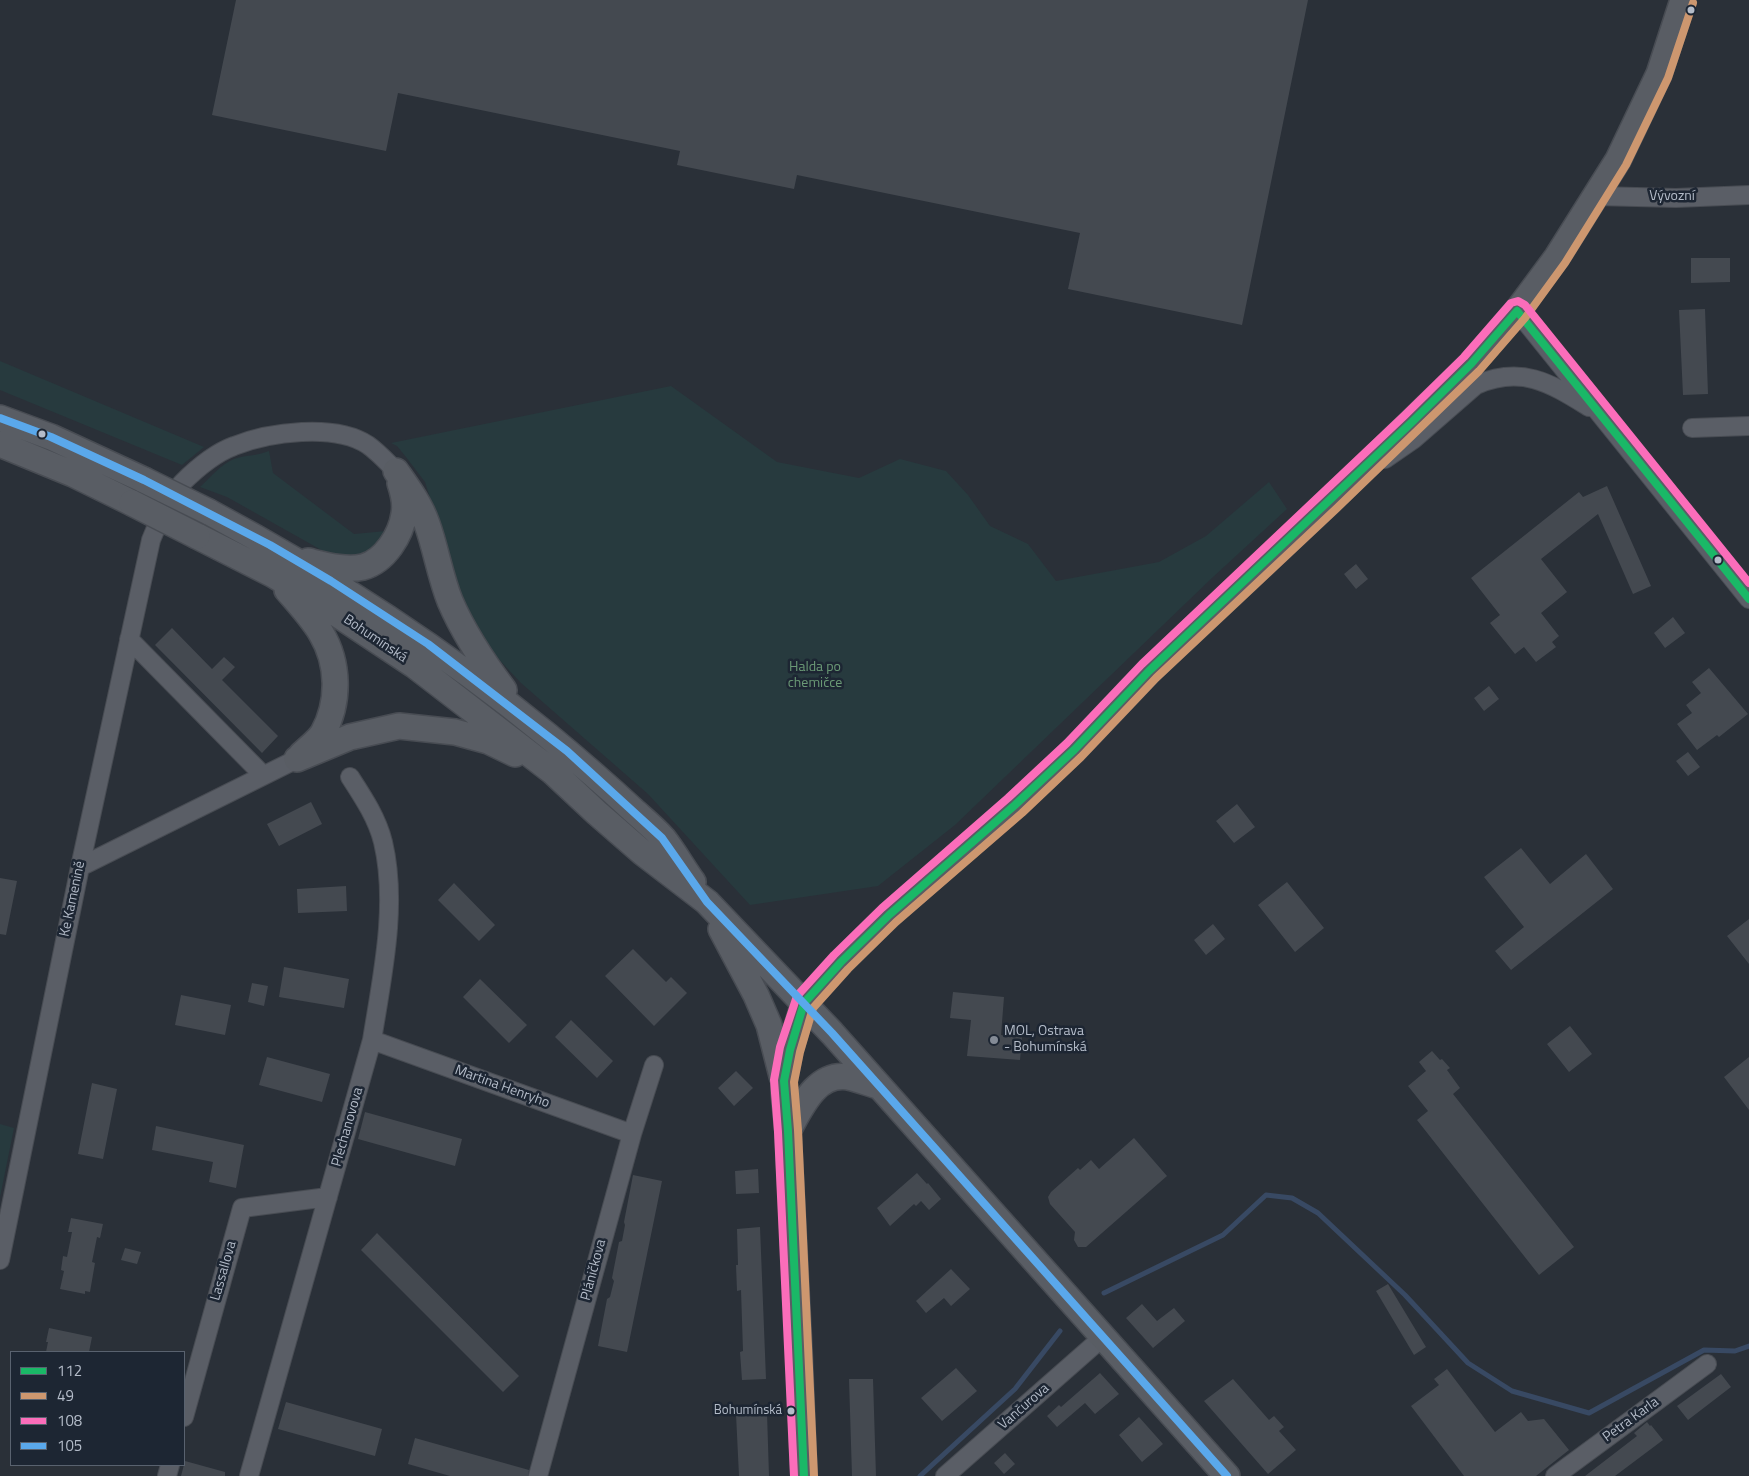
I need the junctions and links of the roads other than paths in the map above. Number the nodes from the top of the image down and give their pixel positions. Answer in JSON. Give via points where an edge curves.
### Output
{"nodes":[{"id":1,"x":1683,"y":0,"type":"edge"},
{"id":2,"x":1749,"y":195,"type":"edge"},
{"id":3,"x":1596,"y":196,"type":"junction"},
{"id":4,"x":1517,"y":311,"type":"junction"},
{"id":5,"x":1600,"y":413,"type":"junction"},
{"id":6,"x":0,"y":418,"type":"edge"},
{"id":7,"x":1749,"y":426,"type":"edge"},
{"id":8,"x":1692,"y":428,"type":"dead end"},
{"id":9,"x":0,"y":444,"type":"edge"},
{"id":10,"x":396,"y":471,"type":"junction"},
{"id":11,"x":1356,"y":475,"type":"junction"},
{"id":12,"x":270,"y":545,"type":"junction"},
{"id":13,"x":272,"y":574,"type":"junction"},
{"id":14,"x":1749,"y":598,"type":"edge"},
{"id":15,"x":130,"y":638,"type":"junction"},
{"id":16,"x":522,"y":714,"type":"junction"},
{"id":17,"x":298,"y":759,"type":"junction"},
{"id":18,"x":553,"y":772,"type":"junction"},
{"id":19,"x":264,"y":776,"type":"junction"},
{"id":20,"x":350,"y":777,"type":"dead end"},
{"id":21,"x":80,"y":867,"type":"junction"},
{"id":22,"x":707,"y":902,"type":"junction"},
{"id":23,"x":804,"y":1003,"type":"junction"},
{"id":24,"x":372,"y":1040,"type":"junction"},
{"id":25,"x":654,"y":1064,"type":"dead end"},
{"id":26,"x":784,"y":1081,"type":"junction"},
{"id":27,"x":878,"y":1086,"type":"junction"},
{"id":28,"x":788,"y":1131,"type":"junction"},
{"id":29,"x":632,"y":1134,"type":"junction"},
{"id":30,"x":328,"y":1197,"type":"junction"},
{"id":31,"x":0,"y":1260,"type":"edge"},
{"id":32,"x":1103,"y":1337,"type":"junction"},
{"id":33,"x":1707,"y":1364,"type":"dead end"},
{"id":34,"x":185,"y":1413,"type":"edge"},
{"id":35,"x":249,"y":1476,"type":"edge"},
{"id":36,"x":538,"y":1476,"type":"edge"},
{"id":37,"x":804,"y":1476,"type":"edge"},
{"id":38,"x":945,"y":1476,"type":"edge"},
{"id":39,"x":1227,"y":1476,"type":"edge"},
{"id":40,"x":1555,"y":1476,"type":"edge"}],
"edges":[{"from":1,"to":3,"type":"main road","via":[[1659,74],[1618,160]]},
{"from":2,"to":3,"type":"street","name":"Vývozní","via":[[1676,198]]},
{"from":3,"to":4,"type":"main road"},
{"from":4,"to":5,"type":"street"},
{"from":4,"to":11,"type":"main road","via":[[1471,364]]},
{"from":5,"to":11,"type":"street","via":[[1544,382],[1520,376],[1486,381],[1476,385],[1396,453]]},
{"from":5,"to":14,"type":"street"},
{"from":6,"to":12,"type":"main road","name":"Bohumínská","bridge":true,"via":[[51,437],[144,480]]},
{"from":7,"to":8,"type":"street"},
{"from":9,"to":13,"type":"main road","name":"Bohumínská","bridge":true,"via":[[73,474]]},
{"from":10,"to":12,"type":"main road","via":[[403,492],[404,513],[397,537],[372,563],[348,568],[329,565],[308,561]]},
{"from":10,"to":15,"type":"street","name":"Ke Kamenině","via":[[367,444],[334,433],[307,432],[272,434],[233,446],[202,465],[180,484],[160,517],[151,540]]},
{"from":10,"to":16,"type":"main road","via":[[416,499],[427,524],[439,571],[466,637]]},
{"from":11,"to":23,"type":"main road","via":[[1149,671],[1074,750],[889,915]]},
{"from":12,"to":16,"type":"main road","name":"Bohumínská","via":[[388,617]]},
{"from":13,"to":17,"type":"main road","via":[[321,632],[332,658],[336,687],[332,710],[322,734]]},
{"from":13,"to":18,"type":"main road","name":"Bohumínská","via":[[414,665]]},
{"from":15,"to":19,"type":"street"},
{"from":15,"to":21,"type":"street","name":"Ke Kamenině"},
{"from":16,"to":22,"type":"main road","name":"Bohumínská","via":[[662,838]]},
{"from":17,"to":18,"type":"main road","via":[[350,737],[399,726],[455,732],[488,741]]},
{"from":17,"to":19,"type":"street"},
{"from":18,"to":22,"type":"main road","name":"Bohumínská","via":[[643,853]]},
{"from":19,"to":21,"type":"street"},
{"from":20,"to":24,"type":"street","name":"Plechanovova","via":[[372,812],[383,841],[388,875],[388,923]]},
{"from":21,"to":31,"type":"street","name":"Ke Kamenině"},
{"from":22,"to":23,"type":"main road","name":"Bohumínská"},
{"from":22,"to":26,"type":"main road","via":[[769,1025]]},
{"from":23,"to":26,"type":"main road"},
{"from":23,"to":27,"type":"main road","name":"Bohumínská"},
{"from":24,"to":29,"type":"street","name":"Martina Henryho"},
{"from":24,"to":30,"type":"street","name":"Plechanovova"},
{"from":25,"to":29,"type":"street","name":"Pláničkova"},
{"from":26,"to":28,"type":"main road"},
{"from":27,"to":28,"type":"main road","via":[[846,1077],[829,1079],[808,1096]]},
{"from":27,"to":32,"type":"main road","name":"Bohumínská"},
{"from":28,"to":37,"type":"main road"},
{"from":29,"to":36,"type":"street","name":"Pláničkova"},
{"from":30,"to":34,"type":"street","name":"Lassallova","via":[[242,1208]]},
{"from":30,"to":35,"type":"street","name":"Plechanovova"},
{"from":32,"to":38,"type":"street","name":"Vančurova"},
{"from":32,"to":39,"type":"main road","name":"Bohumínská"},
{"from":33,"to":40,"type":"street","name":"Petra Karla"}]}
